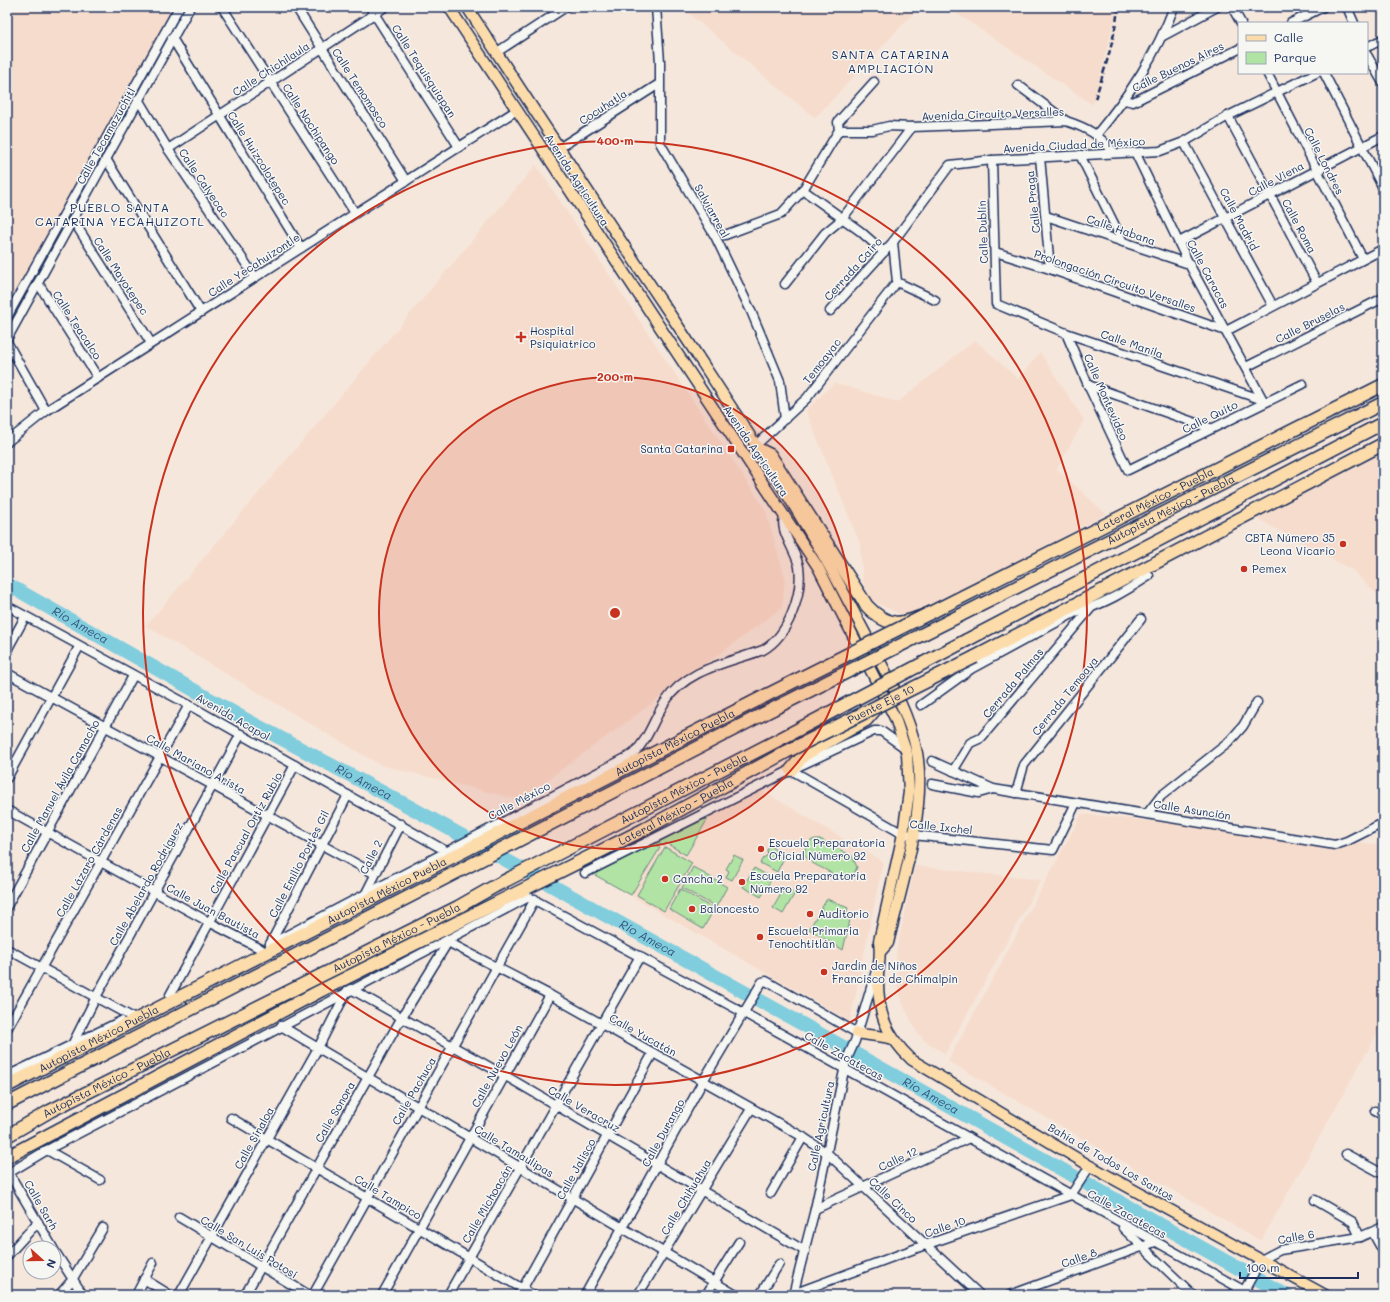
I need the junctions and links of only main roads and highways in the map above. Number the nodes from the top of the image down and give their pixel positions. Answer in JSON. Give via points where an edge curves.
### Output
{"nodes":[{"id":1,"x":449,"y":7,"type":"edge"},
{"id":2,"x":467,"y":7,"type":"edge"},
{"id":3,"x":1383,"y":385,"type":"edge"},
{"id":4,"x":1383,"y":403,"type":"edge"},
{"id":5,"x":1383,"y":423,"type":"edge"},
{"id":6,"x":1383,"y":444,"type":"edge"},
{"id":7,"x":758,"y":448,"type":"junction"},
{"id":8,"x":928,"y":614,"type":"junction"},
{"id":9,"x":967,"y":640,"type":"joint"},
{"id":10,"x":879,"y":705,"type":"junction"},
{"id":11,"x":784,"y":737,"type":"joint"},
{"id":12,"x":786,"y":752,"type":"joint"},
{"id":13,"x":791,"y":770,"type":"road end"},
{"id":14,"x":908,"y":834,"type":"junction"},
{"id":15,"x":879,"y":963,"type":"joint"},
{"id":16,"x":856,"y":1037,"type":"road end"},
{"id":17,"x":894,"y":1039,"type":"junction"},
{"id":18,"x":7,"y":1086,"type":"edge"},
{"id":19,"x":7,"y":1104,"type":"edge"},
{"id":20,"x":7,"y":1136,"type":"edge"},
{"id":21,"x":7,"y":1157,"type":"edge"},
{"id":22,"x":1325,"y":1295,"type":"edge"}],
"edges":[{"from":1,"to":14,"type":"main road","name":"Avenida Agricultura","via":[[818,567],[895,718],[905,748],[909,792]]},
{"from":2,"to":7,"type":"main road","name":"Avenida Agricultura"},
{"from":3,"to":8,"type":"highway","name":"Lateral México - Puebla"},
{"from":4,"to":19,"type":"highway","name":"Autopista México - Puebla","bridge":true,"via":[[773,709]]},
{"from":5,"to":9,"type":"highway","name":"Autopista México - Puebla"},
{"from":6,"to":10,"type":"highway","name":"Puente Eje 10","bridge":true,"via":[[1061,616]]},
{"from":7,"to":8,"type":"highway","via":[[770,455],[860,596],[874,613],[888,622],[900,624]]},
{"from":7,"to":14,"type":"main road","name":"Avenida Agricultura","via":[[828,561],[906,716],[917,751],[920,774]]},
{"from":8,"to":18,"type":"highway","name":"Autopista México Puebla","bridge":true,"via":[[449,853]]},
{"from":9,"to":11,"type":"highway","name":"Puente Eje 10","bridge":true},
{"from":10,"to":12,"type":"highway","name":"Puente Eje 10","bridge":true},
{"from":10,"to":13,"type":"highway","via":[[866,720],[804,755]]},
{"from":11,"to":20,"type":"highway","name":"Autopista México - Puebla","via":[[458,907]]},
{"from":12,"to":21,"type":"highway","name":"Lateral México - Puebla","via":[[643,830],[318,992]]},
{"from":14,"to":15,"type":"main road","name":"Avenida Agricultura","via":[[888,943],[881,951]]},
{"from":15,"to":17,"type":"main road","name":"Bahía de Todos Los Santos","via":[[881,1017]]},
{"from":16,"to":17,"type":"main road","via":[[878,1034]]},
{"from":17,"to":22,"type":"main road","name":"Bahía de Todos Los Santos","via":[[899,1048],[912,1060],[1088,1168],[1259,1263]]}]}
